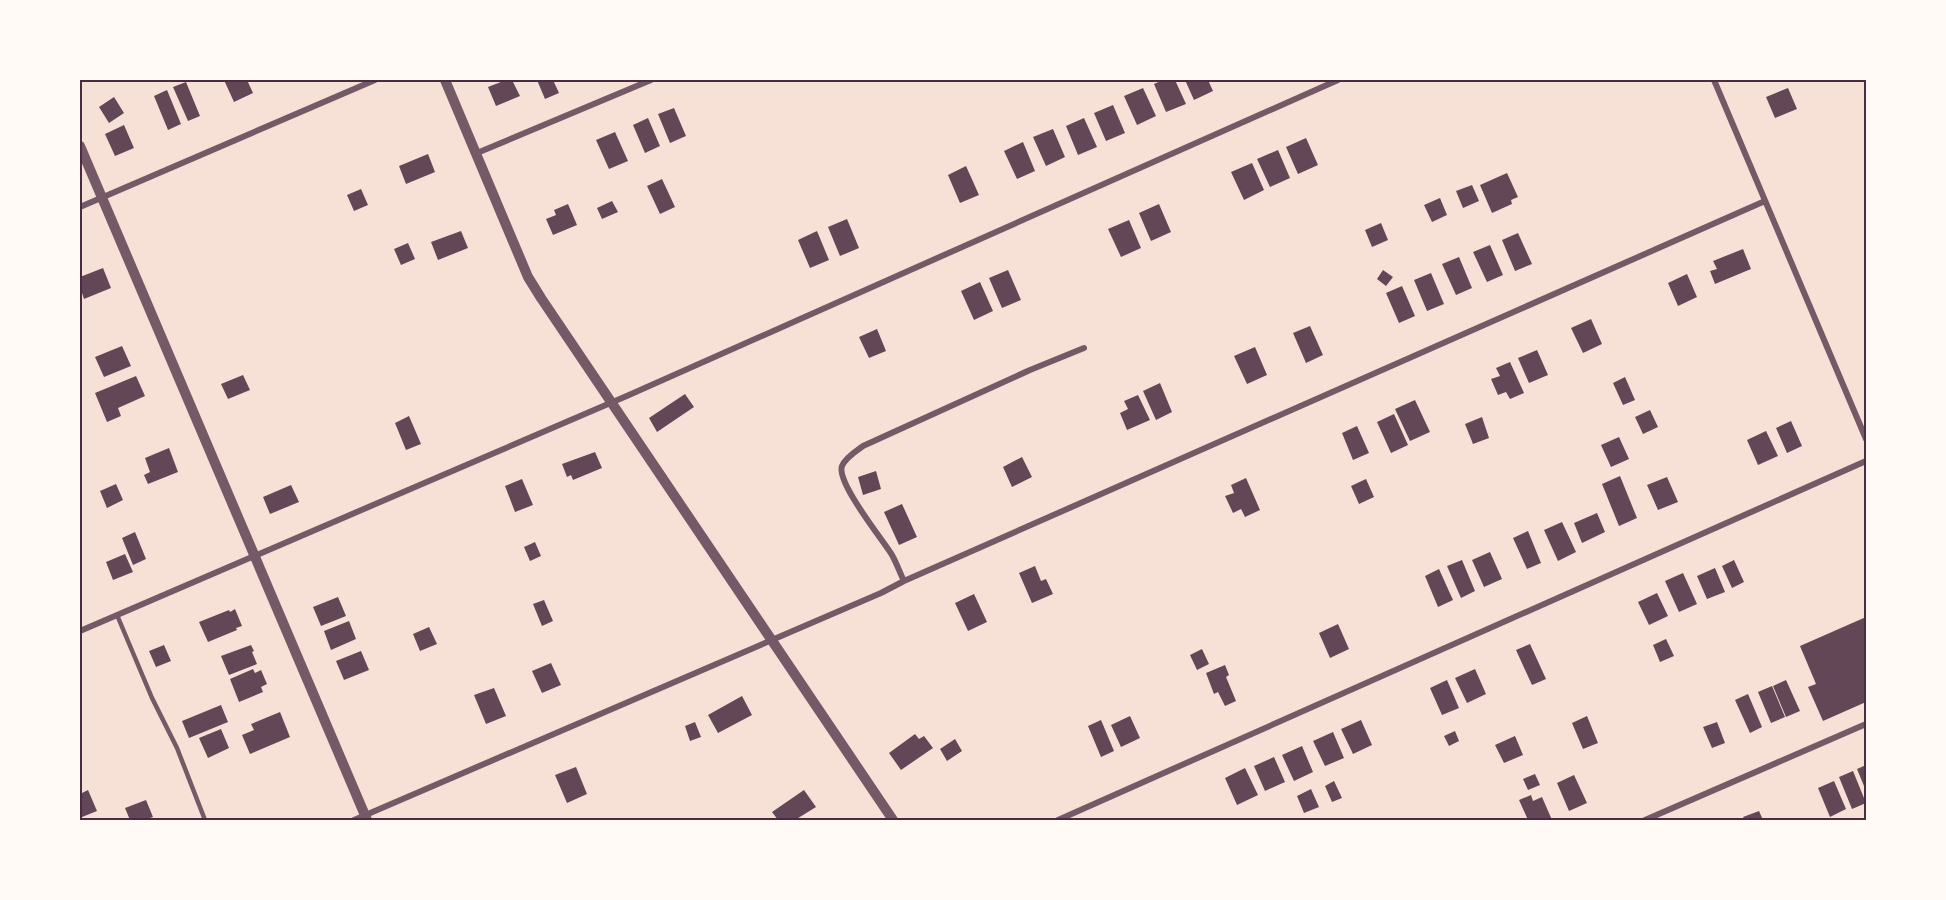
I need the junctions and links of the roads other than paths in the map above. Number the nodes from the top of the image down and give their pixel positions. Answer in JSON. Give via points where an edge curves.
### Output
{"nodes":[{"id":1,"x":375,"y":80,"type":"edge"},
{"id":2,"x":445,"y":80,"type":"edge"},
{"id":3,"x":651,"y":80,"type":"edge"},
{"id":4,"x":1338,"y":80,"type":"edge"},
{"id":5,"x":1714,"y":80,"type":"edge"},
{"id":6,"x":80,"y":146,"type":"edge"},
{"id":7,"x":477,"y":153,"type":"junction"},
{"id":8,"x":102,"y":198,"type":"junction"},
{"id":9,"x":1765,"y":201,"type":"junction"},
{"id":10,"x":80,"y":207,"type":"edge"},
{"id":11,"x":1084,"y":348,"type":"dead end"},
{"id":12,"x":611,"y":403,"type":"junction"},
{"id":13,"x":1866,"y":439,"type":"edge"},
{"id":14,"x":1866,"y":461,"type":"edge"},
{"id":15,"x":254,"y":556,"type":"junction"},
{"id":16,"x":904,"y":581,"type":"junction"},
{"id":17,"x":117,"y":615,"type":"junction"},
{"id":18,"x":80,"y":631,"type":"edge"},
{"id":19,"x":771,"y":641,"type":"junction"},
{"id":20,"x":1866,"y":724,"type":"edge"},
{"id":21,"x":362,"y":819,"type":"edge"},
{"id":22,"x":205,"y":820,"type":"edge"},
{"id":23,"x":893,"y":820,"type":"edge"},
{"id":24,"x":1058,"y":820,"type":"edge"},
{"id":25,"x":1645,"y":820,"type":"edge"}],
"edges":[{"from":1,"to":8,"type":"street"},
{"from":2,"to":7,"type":"street"},
{"from":3,"to":7,"type":"street"},
{"from":4,"to":12,"type":"street"},
{"from":5,"to":9,"type":"street"},
{"from":6,"to":8,"type":"street"},
{"from":7,"to":12,"type":"street","via":[[528,277]]},
{"from":8,"to":10,"type":"street"},
{"from":8,"to":15,"type":"street"},
{"from":9,"to":13,"type":"street"},
{"from":9,"to":16,"type":"street"},
{"from":11,"to":16,"type":"street","via":[[863,446],[848,458],[842,475],[848,489],[893,557]]},
{"from":12,"to":15,"type":"street"},
{"from":12,"to":19,"type":"street"},
{"from":14,"to":24,"type":"street"},
{"from":15,"to":17,"type":"street"},
{"from":15,"to":21,"type":"street"},
{"from":16,"to":19,"type":"street"},
{"from":17,"to":18,"type":"street"},
{"from":17,"to":22,"type":"lane"},
{"from":19,"to":21,"type":"street"},
{"from":19,"to":23,"type":"street"},
{"from":20,"to":25,"type":"street"}]}
